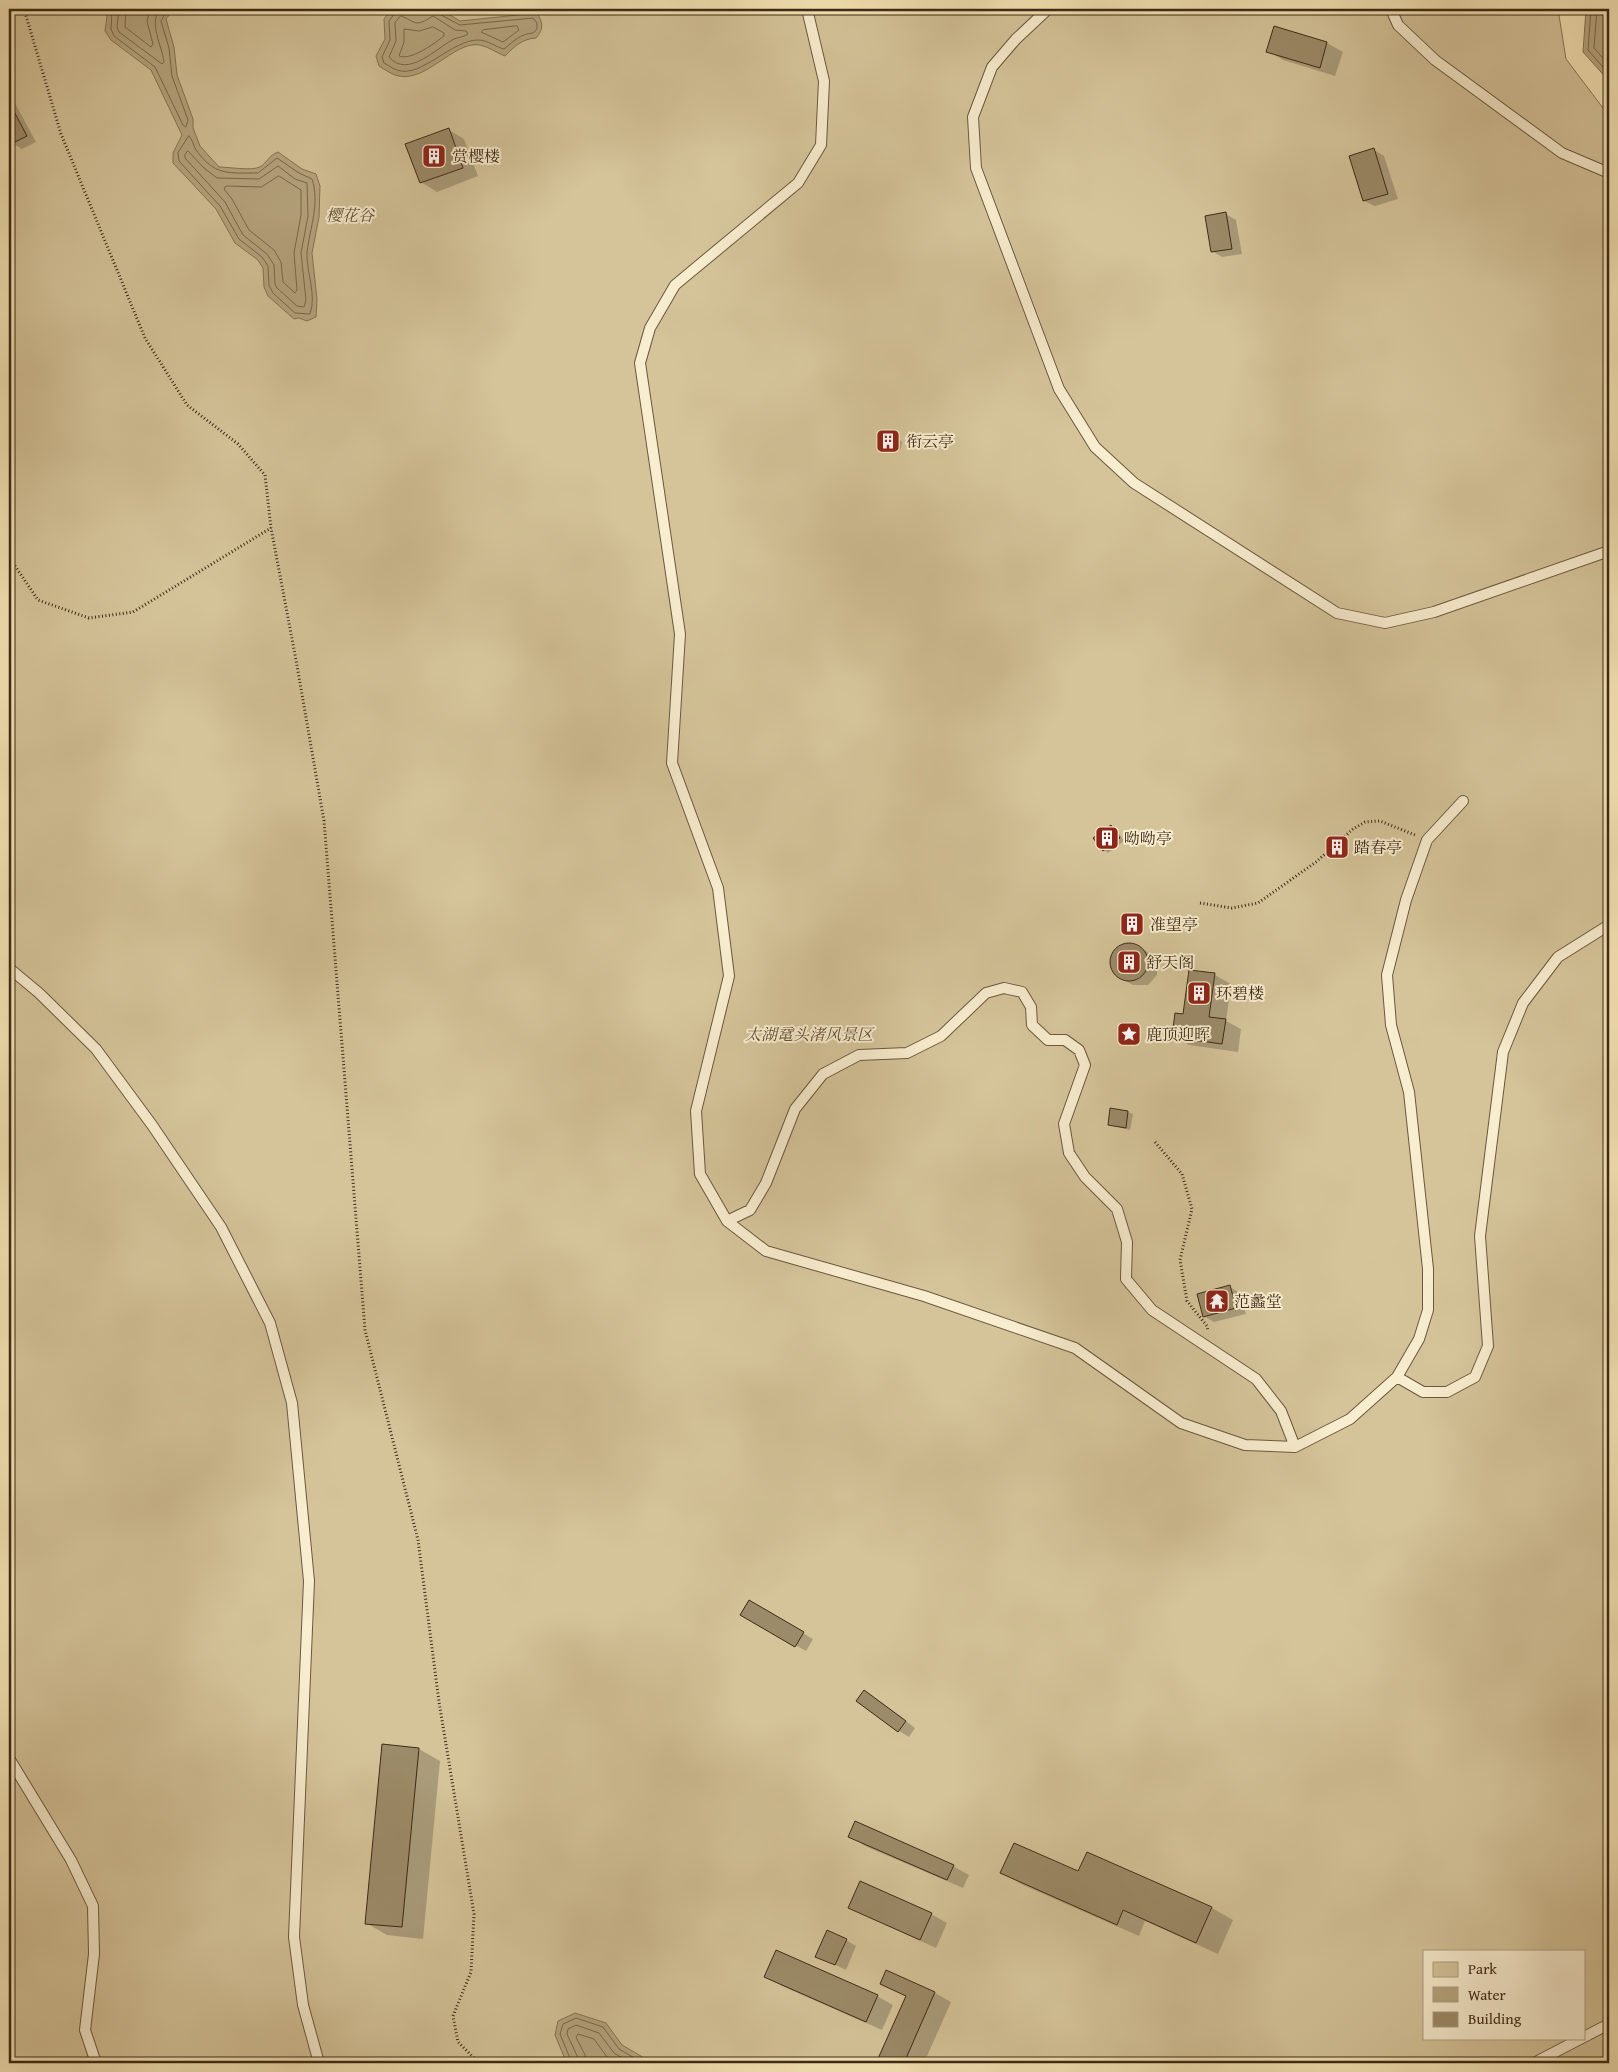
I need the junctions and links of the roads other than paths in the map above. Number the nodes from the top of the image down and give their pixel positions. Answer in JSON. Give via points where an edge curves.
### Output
{"nodes":[{"id":1,"x":807,"y":9,"type":"edge"},
{"id":2,"x":1048,"y":9,"type":"edge"},
{"id":3,"x":1391,"y":9,"type":"edge"},
{"id":4,"x":1609,"y":173,"type":"edge"},
{"id":5,"x":1609,"y":551,"type":"edge"},
{"id":6,"x":1463,"y":801,"type":"dead end"},
{"id":7,"x":1609,"y":925,"type":"edge"},
{"id":8,"x":9,"y":968,"type":"edge"},
{"id":9,"x":727,"y":1222,"type":"junction"},
{"id":10,"x":1397,"y":1377,"type":"junction"},
{"id":11,"x":1295,"y":1447,"type":"junction"},
{"id":12,"x":9,"y":1758,"type":"edge"},
{"id":13,"x":1609,"y":2024,"type":"edge"},
{"id":14,"x":1586,"y":2036,"type":"edge"},
{"id":15,"x":1579,"y":2040,"type":"edge"},
{"id":16,"x":96,"y":2063,"type":"edge"},
{"id":17,"x":319,"y":2063,"type":"edge"},
{"id":18,"x":1534,"y":2063,"type":"edge"}],
"edges":[{"from":1,"to":9,"type":"lane","via":[[824,81],[821,145],[798,183],[674,285],[650,328],[640,363],[680,634],[672,763],[718,888],[729,976],[696,1111],[700,1174]]},
{"from":2,"to":5,"type":"lane","via":[[992,67],[973,117],[976,168],[1060,389],[1095,447],[1134,483],[1337,613],[1385,623],[1434,612]]},
{"from":3,"to":4,"type":"lane","via":[[1398,25],[1435,60],[1562,153]]},
{"from":6,"to":10,"type":"lane","via":[[1427,840],[1406,900],[1387,975],[1391,1024],[1409,1092],[1428,1269],[1428,1310],[1420,1340]]},
{"from":7,"to":10,"type":"lane","via":[[1558,957],[1524,1003],[1504,1052],[1480,1236],[1488,1346],[1475,1377],[1447,1392],[1423,1392]]},
{"from":8,"to":17,"type":"lane","via":[[40,993],[96,1049],[152,1125],[221,1227],[270,1323],[292,1403],[309,1582],[294,1937],[303,2005]]},
{"from":9,"to":11,"type":"lane","via":[[766,1251],[924,1296],[1075,1348],[1181,1423],[1245,1445]]},
{"from":9,"to":11,"type":"lane","via":[[750,1210],[766,1183],[795,1109],[823,1074],[859,1055],[907,1053],[941,1036],[986,993],[1004,988],[1022,992],[1031,1007],[1032,1025],[1048,1040],[1065,1040],[1079,1050],[1085,1064],[1064,1124],[1069,1153],[1085,1177],[1117,1209],[1127,1242],[1126,1279],[1152,1310],[1256,1379],[1281,1411]]},
{"from":10,"to":11,"type":"lane","via":[[1350,1419]]},
{"from":12,"to":16,"type":"lane","via":[[71,1860],[93,1906],[94,1954],[85,2030]]},
{"from":13,"to":14,"type":"lane"},
{"from":15,"to":18,"type":"lane"}]}
